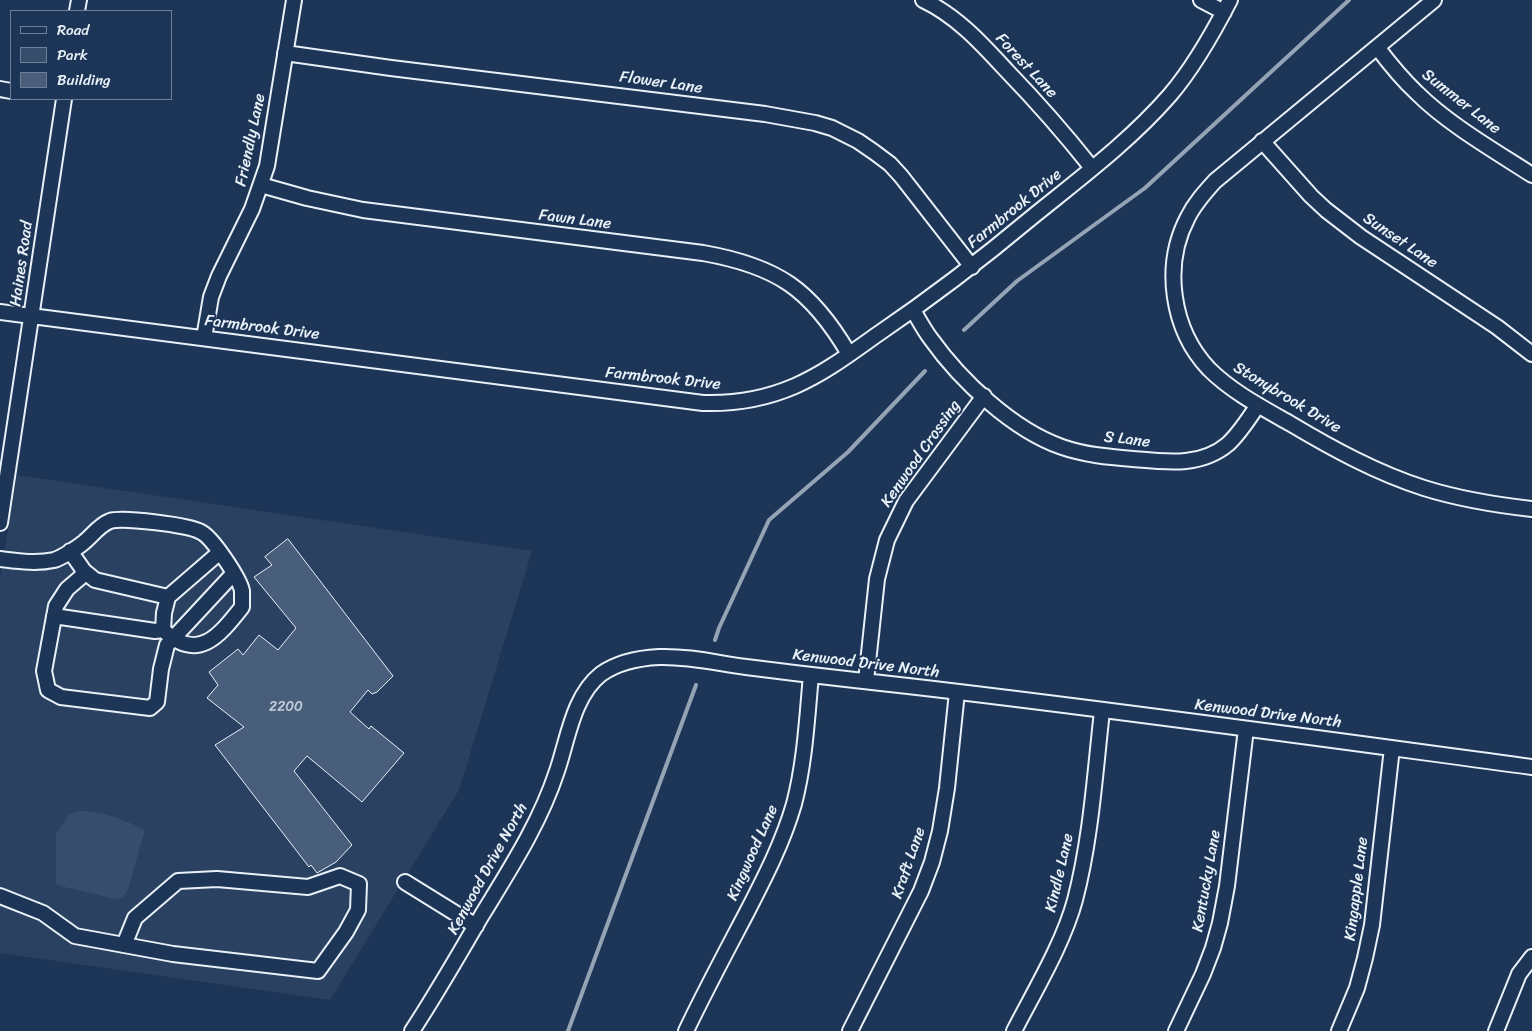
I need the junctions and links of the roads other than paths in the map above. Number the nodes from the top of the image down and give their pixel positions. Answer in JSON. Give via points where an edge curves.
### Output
{"nodes":[{"id":1,"x":294,"y":0,"type":"edge"},
{"id":2,"x":923,"y":0,"type":"edge"},
{"id":3,"x":1201,"y":0,"type":"edge"},
{"id":4,"x":1433,"y":0,"type":"edge"},
{"id":5,"x":1227,"y":6,"type":"edge"},
{"id":6,"x":1377,"y":47,"type":"junction"},
{"id":7,"x":286,"y":53,"type":"junction"},
{"id":8,"x":62,"y":100,"type":"edge"},
{"id":9,"x":1262,"y":142,"type":"junction"},
{"id":10,"x":1092,"y":168,"type":"junction"},
{"id":11,"x":1532,"y":175,"type":"edge"},
{"id":12,"x":261,"y":185,"type":"junction"},
{"id":13,"x":972,"y":267,"type":"junction"},
{"id":14,"x":913,"y":310,"type":"junction"},
{"id":15,"x":0,"y":312,"type":"edge"},
{"id":16,"x":31,"y":317,"type":"junction"},
{"id":17,"x":204,"y":338,"type":"junction"},
{"id":18,"x":849,"y":354,"type":"junction"},
{"id":19,"x":1532,"y":354,"type":"edge"},
{"id":20,"x":984,"y":396,"type":"junction"},
{"id":21,"x":1258,"y":405,"type":"junction"},
{"id":22,"x":1532,"y":510,"type":"edge"},
{"id":23,"x":0,"y":523,"type":"edge"},
{"id":24,"x":70,"y":551,"type":"junction"},
{"id":25,"x":220,"y":552,"type":"junction"},
{"id":26,"x":0,"y":559,"type":"edge"},
{"id":27,"x":84,"y":571,"type":"junction"},
{"id":28,"x":234,"y":573,"type":"junction"},
{"id":29,"x":168,"y":596,"type":"junction"},
{"id":30,"x":54,"y":616,"type":"junction"},
{"id":31,"x":168,"y":634,"type":"junction"},
{"id":32,"x":811,"y":675,"type":"junction"},
{"id":33,"x":866,"y":681,"type":"junction"},
{"id":34,"x":957,"y":692,"type":"junction"},
{"id":35,"x":1102,"y":711,"type":"junction"},
{"id":36,"x":1246,"y":729,"type":"junction"},
{"id":37,"x":1392,"y":748,"type":"junction"},
{"id":38,"x":1532,"y":767,"type":"edge"},
{"id":39,"x":406,"y":882,"type":"dead end"},
{"id":40,"x":0,"y":896,"type":"edge"},
{"id":41,"x":476,"y":926,"type":"junction"},
{"id":42,"x":124,"y":945,"type":"junction"},
{"id":43,"x":1532,"y":956,"type":"edge"},
{"id":44,"x":412,"y":1031,"type":"edge"},
{"id":45,"x":686,"y":1031,"type":"edge"},
{"id":46,"x":850,"y":1031,"type":"edge"},
{"id":47,"x":1014,"y":1031,"type":"edge"},
{"id":48,"x":1176,"y":1031,"type":"edge"},
{"id":49,"x":1339,"y":1031,"type":"edge"},
{"id":50,"x":1496,"y":1031,"type":"edge"}],
"edges":[{"from":1,"to":7,"type":"street","name":"Friendly Lane"},
{"from":2,"to":10,"type":"street","name":"Forest Lane","via":[[947,14],[975,37],[1037,102]]},
{"from":3,"to":5,"type":"street"},
{"from":4,"to":6,"type":"street","name":"Stonybrook Drive"},
{"from":5,"to":10,"type":"street","name":"Farmbrook Drive","via":[[1197,58],[1170,94]]},
{"from":6,"to":9,"type":"street","name":"Stonybrook Drive"},
{"from":6,"to":11,"type":"street","name":"Summer Lane","via":[[1417,94],[1468,133]]},
{"from":7,"to":12,"type":"street","name":"Friendly Lane"},
{"from":7,"to":13,"type":"street","name":"Flower Lane","via":[[816,123],[858,141],[890,164]]},
{"from":8,"to":16,"type":"street","name":"Haines Road"},
{"from":9,"to":19,"type":"street","name":"Sunset Lane","via":[[1326,210]]},
{"from":9,"to":21,"type":"street","name":"Stonybrook Drive","via":[[1215,181],[1197,202],[1178,240],[1173,280],[1180,321],[1195,352],[1209,369]]},
{"from":10,"to":13,"type":"street","name":"Farmbrook Drive"},
{"from":12,"to":17,"type":"street","name":"Friendly Lane","via":[[219,276]]},
{"from":12,"to":18,"type":"street","name":"Fawn Lane","via":[[363,210],[703,253],[750,264],[783,279],[815,306]]},
{"from":13,"to":14,"type":"street","name":"Farmbrook Drive"},
{"from":14,"to":18,"type":"street","name":"Farmbrook Drive"},
{"from":14,"to":20,"type":"street","name":"S Lane","via":[[944,356]]},
{"from":15,"to":16,"type":"street","name":"Farmbrook Drive"},
{"from":16,"to":17,"type":"street","name":"Farmbrook Drive"},
{"from":16,"to":23,"type":"street","name":"Haines Road"},
{"from":17,"to":18,"type":"street","name":"Farmbrook Drive","via":[[640,396],[725,404],[772,395],[796,386]]},
{"from":20,"to":21,"type":"street","name":"S Lane","via":[[1022,427],[1061,446],[1108,457],[1167,462],[1189,461],[1217,452],[1240,431]]},
{"from":20,"to":33,"type":"street","name":"Kenwood Crossing","via":[[906,501],[887,540],[877,579]]},
{"from":21,"to":22,"type":"street","name":"Stonybrook Drive","via":[[1363,463],[1424,488]]},
{"from":24,"to":25,"type":"street","via":[[110,521],[127,519],[202,532]]},
{"from":24,"to":26,"type":"street","via":[[55,560],[25,562]]},
{"from":24,"to":27,"type":"street"},
{"from":25,"to":28,"type":"street"},
{"from":25,"to":29,"type":"street"},
{"from":27,"to":29,"type":"street","via":[[95,580]]},
{"from":27,"to":30,"type":"street","via":[[67,589],[56,606]]},
{"from":28,"to":31,"type":"street"},
{"from":28,"to":31,"type":"street","via":[[242,590],[242,606],[214,639],[194,646]]},
{"from":29,"to":31,"type":"street","via":[[164,613]]},
{"from":30,"to":31,"type":"street"},
{"from":30,"to":31,"type":"street","via":[[44,671],[48,690],[61,697],[150,708],[157,702]]},
{"from":32,"to":33,"type":"street","name":"Kenwood Drive North"},
{"from":32,"to":41,"type":"street","name":"Kenwood Drive North","via":[[661,657],[622,663],[598,677],[576,710],[557,772],[529,836]]},
{"from":32,"to":45,"type":"street","name":"Kingwood Lane","via":[[801,775],[793,805],[762,881]]},
{"from":33,"to":34,"type":"street","name":"Kenwood Drive North"},
{"from":34,"to":35,"type":"street","name":"Kenwood Drive North"},
{"from":34,"to":46,"type":"street","name":"Kraft Lane","via":[[947,788],[932,862],[921,891]]},
{"from":35,"to":36,"type":"street","name":"Kenwood Drive North"},
{"from":35,"to":47,"type":"street","name":"Kindle Lane","via":[[1090,818],[1075,900],[1068,921]]},
{"from":36,"to":37,"type":"street","name":"Kenwood Drive North"},
{"from":36,"to":48,"type":"street","name":"Kentucky Lane","via":[[1220,923],[1213,948]]},
{"from":37,"to":38,"type":"street","name":"Kenwood Drive North"},
{"from":37,"to":49,"type":"street","name":"Kingapple Lane","via":[[1372,925],[1357,988]]},
{"from":39,"to":41,"type":"street"},
{"from":40,"to":42,"type":"street","via":[[43,913],[75,936]]},
{"from":41,"to":44,"type":"street","name":"Kenwood Drive North"},
{"from":42,"to":42,"type":"street","via":[[318,971],[358,910],[359,884],[340,876],[308,887],[218,879],[178,881],[135,918]]},
{"from":43,"to":50,"type":"street","via":[[1520,974]]}]}
